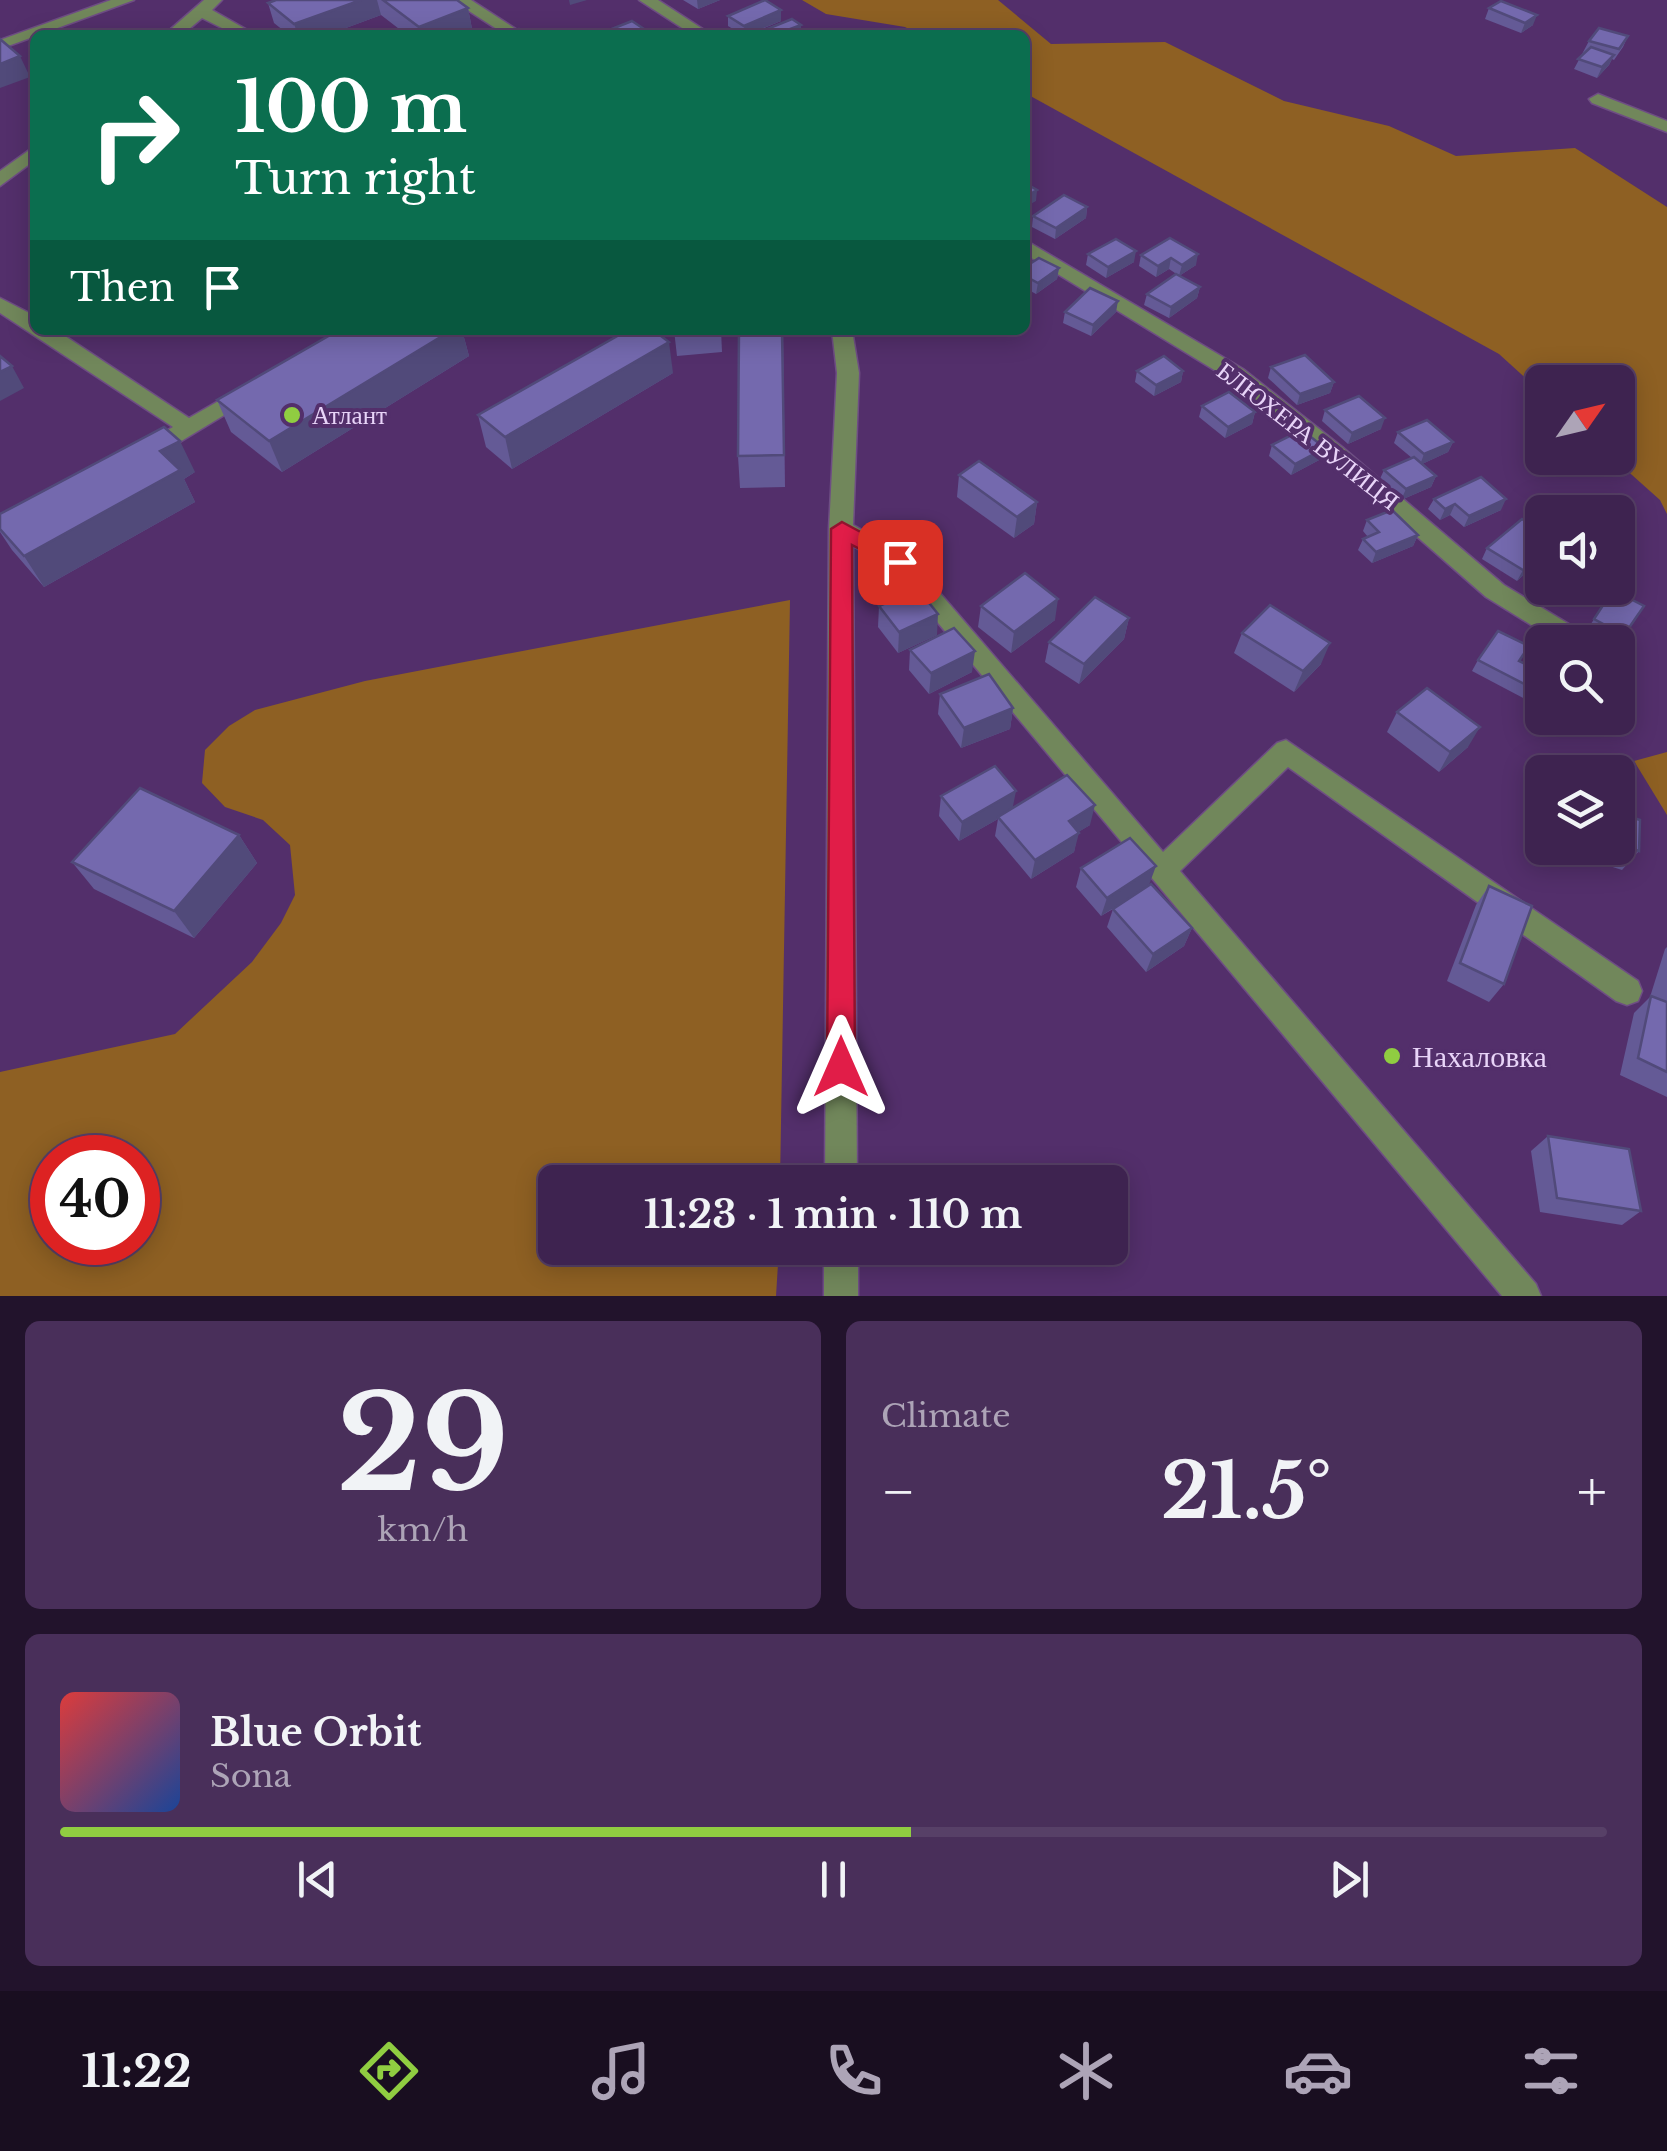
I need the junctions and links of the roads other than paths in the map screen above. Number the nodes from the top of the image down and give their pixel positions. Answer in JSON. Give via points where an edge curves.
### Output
{"nodes":[{"id":1,"x":126,"y":0,"type":"edge"},
{"id":2,"x":460,"y":0,"type":"edge"},
{"id":3,"x":647,"y":0,"type":"edge"},
{"id":4,"x":207,"y":6,"type":"edge"},
{"id":5,"x":44,"y":30,"type":"edge"},
{"id":6,"x":178,"y":30,"type":"edge"},
{"id":7,"x":241,"y":30,"type":"edge"},
{"id":8,"x":509,"y":30,"type":"edge"},
{"id":9,"x":696,"y":30,"type":"edge"},
{"id":10,"x":30,"y":35,"type":"edge"},
{"id":11,"x":3,"y":45,"type":"edge"},
{"id":12,"x":1598,"y":99,"type":"dead end"},
{"id":13,"x":1667,"y":128,"type":"edge"},
{"id":14,"x":30,"y":154,"type":"edge"},
{"id":15,"x":0,"y":180,"type":"edge"},
{"id":16,"x":1030,"y":249,"type":"edge"},
{"id":17,"x":0,"y":304,"type":"edge"},
{"id":18,"x":30,"y":322,"type":"edge"},
{"id":19,"x":50,"y":335,"type":"edge"},
{"id":20,"x":843,"y":335,"type":"edge"},
{"id":21,"x":274,"y":379,"type":"edge"},
{"id":22,"x":189,"y":428,"type":"junction"},
{"id":23,"x":122,"y":466,"type":"edge"},
{"id":24,"x":842,"y":529,"type":"junction"},
{"id":25,"x":1550,"y":625,"type":"edge"},
{"id":26,"x":1163,"y":868,"type":"junction"},
{"id":27,"x":1627,"y":991,"type":"dead end"},
{"id":28,"x":841,"y":1165,"type":"edge"},
{"id":29,"x":841,"y":1265,"type":"edge"},
{"id":30,"x":841,"y":1296,"type":"edge"},
{"id":31,"x":1524,"y":1296,"type":"edge"}],
"edges":[{"from":1,"to":5,"type":"street"},
{"from":2,"to":8,"type":"street"},
{"from":3,"to":9,"type":"street"},
{"from":4,"to":6,"type":"street"},
{"from":4,"to":7,"type":"street"},
{"from":10,"to":11,"type":"street"},
{"from":12,"to":13,"type":"street"},
{"from":14,"to":15,"type":"street"},
{"from":16,"to":25,"type":"street","name":"БЛЮХЕРА ВУЛИЦЯ","via":[[1236,374],[1496,592]]},
{"from":17,"to":18,"type":"street"},
{"from":19,"to":22,"type":"street"},
{"from":20,"to":24,"type":"street","via":[[848,373]]},
{"from":21,"to":22,"type":"street"},
{"from":22,"to":23,"type":"street"},
{"from":24,"to":26,"type":"street","via":[[900,562]]},
{"from":24,"to":28,"type":"street"},
{"from":26,"to":27,"type":"street","via":[[1286,752]]},
{"from":26,"to":31,"type":"street"},
{"from":29,"to":30,"type":"street"}]}
